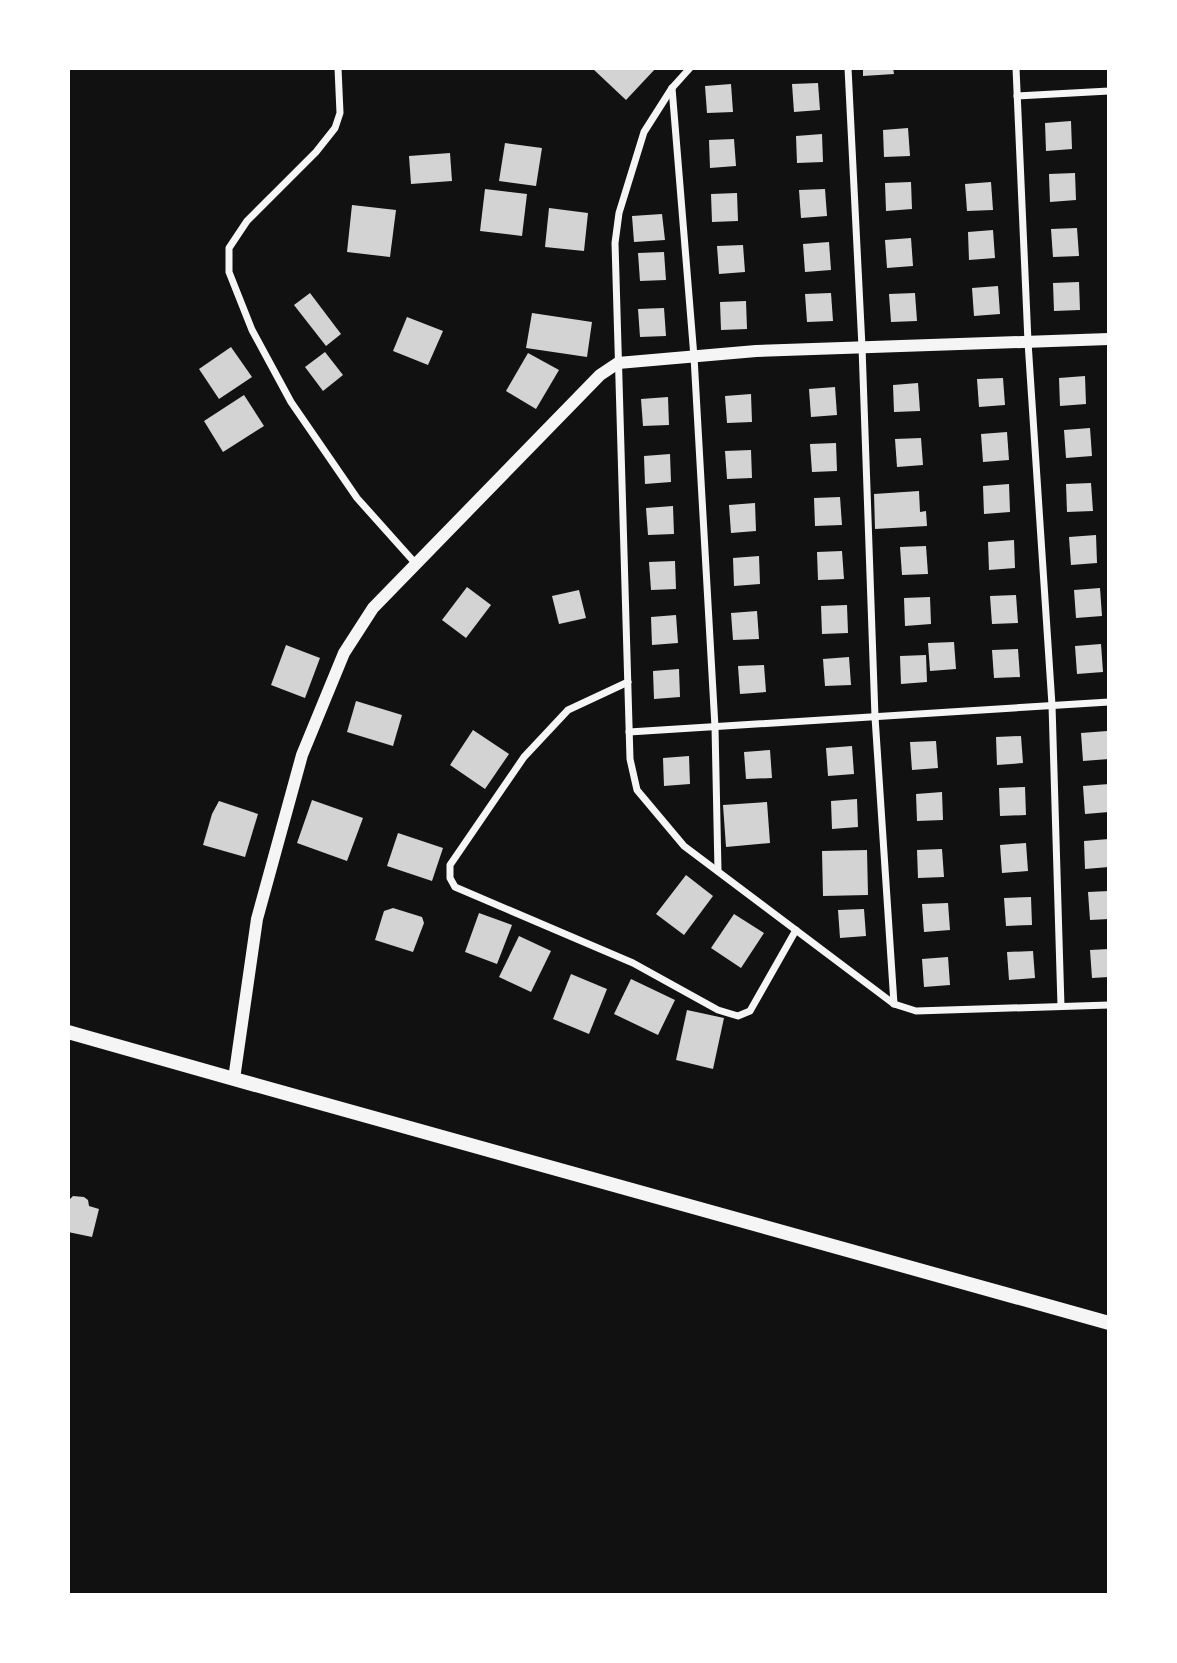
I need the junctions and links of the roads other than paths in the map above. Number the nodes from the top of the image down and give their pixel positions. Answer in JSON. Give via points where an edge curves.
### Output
{"nodes":[{"id":1,"x":338,"y":68,"type":"edge"},
{"id":2,"x":690,"y":68,"type":"edge"},
{"id":3,"x":848,"y":68,"type":"edge"},
{"id":4,"x":1016,"y":68,"type":"edge"},
{"id":5,"x":672,"y":88,"type":"junction"},
{"id":6,"x":1109,"y":91,"type":"edge"},
{"id":7,"x":1017,"y":96,"type":"junction"},
{"id":8,"x":1109,"y":339,"type":"edge"},
{"id":9,"x":1028,"y":341,"type":"junction"},
{"id":10,"x":862,"y":347,"type":"junction"},
{"id":11,"x":694,"y":356,"type":"junction"},
{"id":12,"x":618,"y":363,"type":"junction"},
{"id":13,"x":417,"y":564,"type":"junction"},
{"id":14,"x":628,"y":682,"type":"junction"},
{"id":15,"x":1109,"y":702,"type":"edge"},
{"id":16,"x":1052,"y":705,"type":"junction"},
{"id":17,"x":875,"y":717,"type":"junction"},
{"id":18,"x":715,"y":727,"type":"junction"},
{"id":19,"x":629,"y":732,"type":"junction"},
{"id":20,"x":718,"y":871,"type":"junction"},
{"id":21,"x":796,"y":930,"type":"junction"},
{"id":22,"x":894,"y":1004,"type":"junction"},
{"id":23,"x":1109,"y":1005,"type":"edge"},
{"id":24,"x":1060,"y":1006,"type":"junction"},
{"id":25,"x":68,"y":1032,"type":"edge"},
{"id":26,"x":234,"y":1079,"type":"junction"},
{"id":27,"x":1109,"y":1323,"type":"edge"}],
"edges":[{"from":1,"to":13,"type":"street","via":[[341,113],[335,128],[247,221],[229,248],[229,272],[252,330],[291,402],[358,498]]},
{"from":2,"to":5,"type":"street"},
{"from":3,"to":10,"type":"street"},
{"from":4,"to":7,"type":"street"},
{"from":5,"to":11,"type":"street"},
{"from":5,"to":12,"type":"street","via":[[644,132],[619,213],[615,243]]},
{"from":6,"to":7,"type":"street"},
{"from":7,"to":9,"type":"street"},
{"from":8,"to":9,"type":"street"},
{"from":9,"to":10,"type":"street"},
{"from":9,"to":16,"type":"street"},
{"from":10,"to":11,"type":"street"},
{"from":10,"to":17,"type":"street"},
{"from":11,"to":12,"type":"street"},
{"from":11,"to":18,"type":"street"},
{"from":12,"to":13,"type":"street","via":[[600,375]]},
{"from":12,"to":14,"type":"street"},
{"from":13,"to":26,"type":"street","via":[[373,608],[344,653],[302,755],[257,919]]},
{"from":14,"to":19,"type":"street"},
{"from":14,"to":21,"type":"street","via":[[568,710],[524,757],[450,865],[455,887],[633,962],[718,1010],[738,1016],[750,1011]]},
{"from":15,"to":16,"type":"street"},
{"from":16,"to":17,"type":"street"},
{"from":16,"to":24,"type":"street"},
{"from":17,"to":18,"type":"street"},
{"from":17,"to":22,"type":"street"},
{"from":18,"to":19,"type":"street"},
{"from":18,"to":20,"type":"street"},
{"from":19,"to":20,"type":"street","via":[[637,790],[684,846]]},
{"from":20,"to":21,"type":"street"},
{"from":21,"to":22,"type":"street"},
{"from":22,"to":24,"type":"street","via":[[916,1011]]},
{"from":23,"to":24,"type":"street"},
{"from":25,"to":26,"type":"main road"},
{"from":26,"to":27,"type":"main road"}]}
